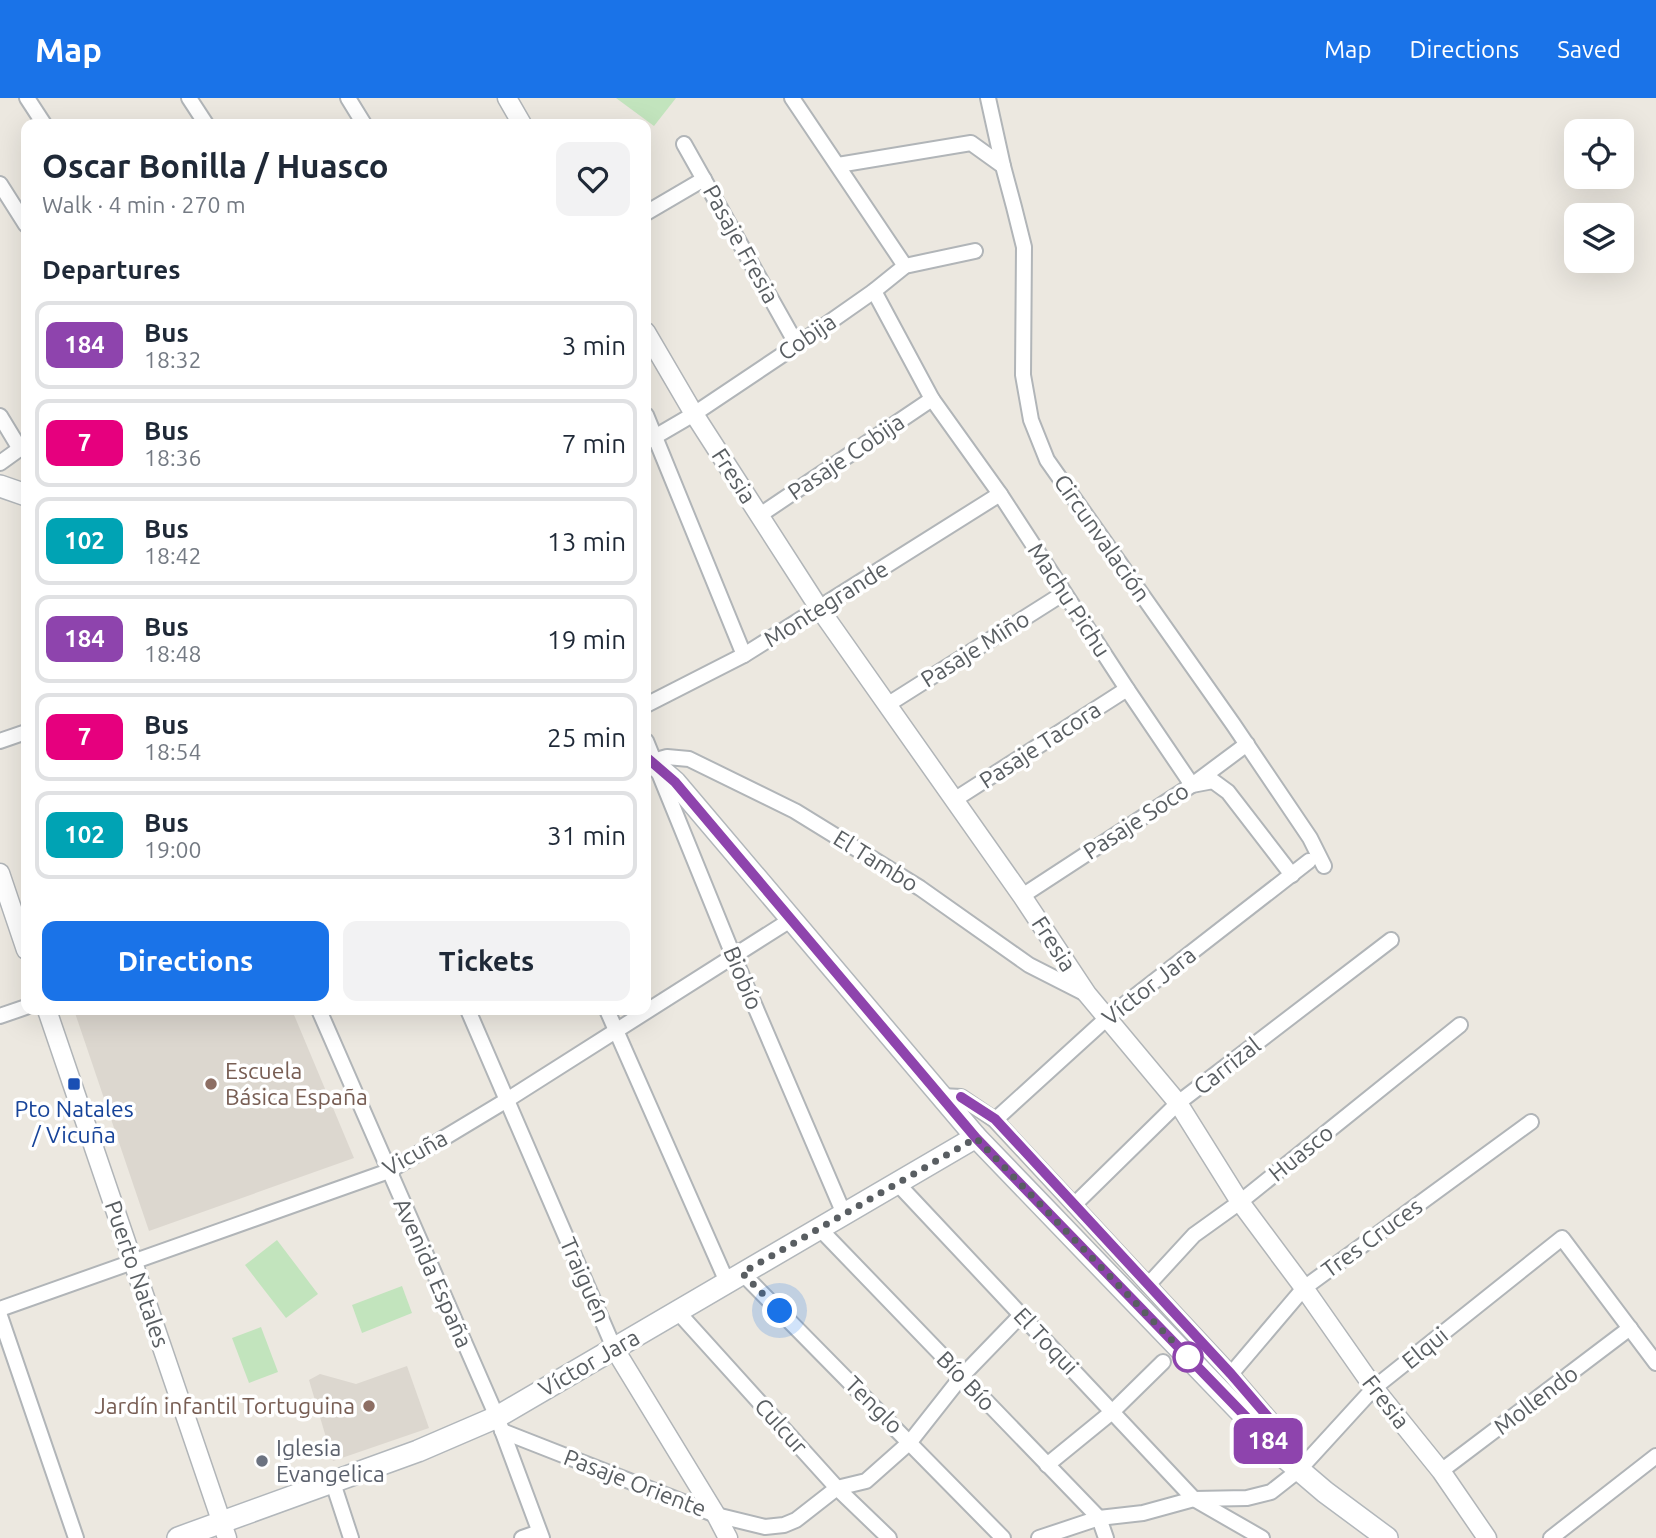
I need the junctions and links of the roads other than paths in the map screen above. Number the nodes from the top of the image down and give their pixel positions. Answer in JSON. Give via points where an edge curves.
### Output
{"nodes":[{"id":1,"x":27,"y":98,"type":"edge"},
{"id":2,"x":189,"y":98,"type":"edge"},
{"id":3,"x":348,"y":98,"type":"edge"},
{"id":4,"x":507,"y":98,"type":"edge"},
{"id":5,"x":792,"y":98,"type":"edge"},
{"id":6,"x":988,"y":98,"type":"edge"},
{"id":7,"x":41,"y":119,"type":"edge"},
{"id":8,"x":203,"y":119,"type":"edge"},
{"id":9,"x":361,"y":119,"type":"edge"},
{"id":10,"x":519,"y":119,"type":"edge"},
{"id":11,"x":684,"y":144,"type":"dead end"},
{"id":12,"x":838,"y":165,"type":"junction"},
{"id":13,"x":1003,"y":166,"type":"junction"},
{"id":14,"x":704,"y":179,"type":"junction"},
{"id":15,"x":0,"y":184,"type":"edge"},
{"id":16,"x":651,"y":210,"type":"edge"},
{"id":17,"x":21,"y":217,"type":"edge"},
{"id":18,"x":975,"y":251,"type":"dead end"},
{"id":19,"x":905,"y":266,"type":"junction"},
{"id":20,"x":874,"y":291,"type":"junction"},
{"id":21,"x":651,"y":341,"type":"edge"},
{"id":22,"x":797,"y":345,"type":"junction"},
{"id":23,"x":932,"y":399,"type":"junction"},
{"id":24,"x":694,"y":414,"type":"junction"},
{"id":25,"x":0,"y":416,"type":"edge"},
{"id":26,"x":651,"y":439,"type":"edge"},
{"id":27,"x":651,"y":442,"type":"edge"},
{"id":28,"x":21,"y":444,"type":"edge"},
{"id":29,"x":21,"y":448,"type":"edge"},
{"id":30,"x":0,"y":463,"type":"edge"},
{"id":31,"x":0,"y":486,"type":"edge"},
{"id":32,"x":1000,"y":494,"type":"junction"},
{"id":33,"x":21,"y":497,"type":"edge"},
{"id":34,"x":760,"y":515,"type":"junction"},
{"id":35,"x":1064,"y":593,"type":"junction"},
{"id":36,"x":819,"y":608,"type":"junction"},
{"id":37,"x":744,"y":655,"type":"junction"},
{"id":38,"x":1127,"y":689,"type":"junction"},
{"id":39,"x":651,"y":702,"type":"edge"},
{"id":40,"x":887,"y":705,"type":"junction"},
{"id":41,"x":21,"y":734,"type":"edge"},
{"id":42,"x":0,"y":741,"type":"edge"},
{"id":43,"x":1247,"y":744,"type":"junction"},
{"id":44,"x":651,"y":759,"type":"edge"},
{"id":45,"x":651,"y":761,"type":"edge"},
{"id":46,"x":651,"y":764,"type":"edge"},
{"id":47,"x":1192,"y":785,"type":"junction"},
{"id":48,"x":954,"y":800,"type":"junction"},
{"id":49,"x":1309,"y":860,"type":"dead end"},
{"id":50,"x":1324,"y":866,"type":"dead end"},
{"id":51,"x":0,"y":873,"type":"edge"},
{"id":52,"x":1292,"y":875,"type":"junction"},
{"id":53,"x":1022,"y":896,"type":"junction"},
{"id":54,"x":792,"y":919,"type":"junction"},
{"id":55,"x":21,"y":935,"type":"edge"},
{"id":56,"x":1391,"y":940,"type":"dead end"},
{"id":57,"x":733,"y":955,"type":"junction"},
{"id":58,"x":1087,"y":994,"type":"junction"},
{"id":59,"x":651,"y":1007,"type":"edge"},
{"id":60,"x":21,"y":1009,"type":"edge"},
{"id":61,"x":49,"y":1015,"type":"edge"},
{"id":62,"x":321,"y":1015,"type":"edge"},
{"id":63,"x":470,"y":1015,"type":"edge"},
{"id":64,"x":609,"y":1015,"type":"edge"},
{"id":65,"x":639,"y":1015,"type":"edge"},
{"id":66,"x":0,"y":1016,"type":"edge"},
{"id":67,"x":1107,"y":1018,"type":"junction"},
{"id":68,"x":1460,"y":1025,"type":"dead end"},
{"id":69,"x":615,"y":1030,"type":"junction"},
{"id":70,"x":941,"y":1096,"type":"junction"},
{"id":71,"x":507,"y":1100,"type":"junction"},
{"id":72,"x":1178,"y":1103,"type":"junction"},
{"id":73,"x":995,"y":1119,"type":"junction"},
{"id":74,"x":1531,"y":1122,"type":"dead end"},
{"id":75,"x":976,"y":1138,"type":"junction"},
{"id":76,"x":389,"y":1171,"type":"junction"},
{"id":77,"x":898,"y":1183,"type":"junction"},
{"id":78,"x":1240,"y":1202,"type":"junction"},
{"id":79,"x":1074,"y":1205,"type":"junction"},
{"id":80,"x":844,"y":1214,"type":"junction"},
{"id":81,"x":819,"y":1228,"type":"junction"},
{"id":82,"x":133,"y":1263,"type":"junction"},
{"id":83,"x":735,"y":1278,"type":"junction"},
{"id":84,"x":1148,"y":1285,"type":"junction"},
{"id":85,"x":1304,"y":1288,"type":"junction"},
{"id":86,"x":0,"y":1309,"type":"edge"},
{"id":87,"x":677,"y":1311,"type":"junction"},
{"id":88,"x":1021,"y":1315,"type":"junction"},
{"id":89,"x":0,"y":1316,"type":"edge"},
{"id":90,"x":1630,"y":1328,"type":"junction"},
{"id":91,"x":614,"y":1348,"type":"junction"},
{"id":92,"x":1163,"y":1362,"type":"dead end"},
{"id":93,"x":1656,"y":1363,"type":"edge"},
{"id":94,"x":1231,"y":1374,"type":"junction"},
{"id":95,"x":962,"y":1376,"type":"junction"},
{"id":96,"x":1374,"y":1388,"type":"junction"},
{"id":97,"x":1112,"y":1412,"type":"junction"},
{"id":98,"x":499,"y":1424,"type":"junction"},
{"id":99,"x":910,"y":1442,"type":"junction"},
{"id":100,"x":1279,"y":1451,"type":"junction"},
{"id":101,"x":1656,"y":1456,"type":"edge"},
{"id":102,"x":1047,"y":1465,"type":"junction"},
{"id":103,"x":1299,"y":1470,"type":"junction"},
{"id":104,"x":1441,"y":1471,"type":"junction"},
{"id":105,"x":332,"y":1483,"type":"junction"},
{"id":106,"x":837,"y":1488,"type":"junction"},
{"id":107,"x":1194,"y":1499,"type":"junction"},
{"id":108,"x":716,"y":1514,"type":"junction"},
{"id":109,"x":1099,"y":1518,"type":"junction"},
{"id":110,"x":225,"y":1530,"type":"edge"},
{"id":111,"x":540,"y":1535,"type":"edge"},
{"id":112,"x":75,"y":1538,"type":"edge"},
{"id":113,"x":178,"y":1538,"type":"edge"},
{"id":114,"x":351,"y":1538,"type":"edge"},
{"id":115,"x":522,"y":1538,"type":"edge"},
{"id":116,"x":728,"y":1538,"type":"edge"},
{"id":117,"x":889,"y":1538,"type":"edge"},
{"id":118,"x":1003,"y":1538,"type":"edge"},
{"id":119,"x":1039,"y":1538,"type":"edge"},
{"id":120,"x":1106,"y":1538,"type":"edge"},
{"id":121,"x":1262,"y":1538,"type":"edge"},
{"id":122,"x":1387,"y":1538,"type":"edge"},
{"id":123,"x":1487,"y":1538,"type":"edge"},
{"id":124,"x":1551,"y":1538,"type":"edge"}],
"edges":[{"from":1,"to":7,"type":"street"},
{"from":2,"to":8,"type":"street"},
{"from":3,"to":9,"type":"street"},
{"from":4,"to":10,"type":"street"},
{"from":5,"to":12,"type":"street"},
{"from":6,"to":13,"type":"street","name":"Circunvalación"},
{"from":11,"to":14,"type":"street","name":"Pasaje Fresia"},
{"from":12,"to":13,"type":"street","via":[[971,143]]},
{"from":12,"to":19,"type":"street"},
{"from":13,"to":43,"type":"street","name":"Circunvalación","via":[[1024,247],[1023,375],[1035,430],[1048,460]]},
{"from":14,"to":16,"type":"street"},
{"from":14,"to":22,"type":"street","name":"Pasaje Fresia"},
{"from":15,"to":17,"type":"street"},
{"from":18,"to":19,"type":"street","name":"Cobija"},
{"from":19,"to":20,"type":"street","name":"Cobija"},
{"from":20,"to":22,"type":"street","name":"Cobija"},
{"from":20,"to":23,"type":"street","name":"Machu Pichu"},
{"from":21,"to":24,"type":"street","name":"Fresia"},
{"from":22,"to":24,"type":"street","name":"Cobija"},
{"from":23,"to":32,"type":"street","name":"Machu Pichu"},
{"from":23,"to":34,"type":"street","name":"Pasaje Cobija"},
{"from":24,"to":26,"type":"street","name":"Cobija"},
{"from":24,"to":34,"type":"street","name":"Fresia"},
{"from":25,"to":28,"type":"street"},
{"from":27,"to":37,"type":"street"},
{"from":29,"to":30,"type":"street"},
{"from":31,"to":33,"type":"main road"},
{"from":32,"to":35,"type":"street","name":"Machu Pichu"},
{"from":32,"to":36,"type":"street","name":"Montegrande"},
{"from":34,"to":36,"type":"street","name":"Fresia"},
{"from":35,"to":38,"type":"street","name":"Machu Pichu"},
{"from":35,"to":40,"type":"street","name":"Pasaje Miño"},
{"from":36,"to":37,"type":"street","name":"Montegrande"},
{"from":36,"to":40,"type":"street","name":"Fresia"},
{"from":37,"to":39,"type":"street","name":"Montegrande"},
{"from":38,"to":47,"type":"street","name":"Machu Pichu"},
{"from":38,"to":48,"type":"street","name":"Pasaje Tacora"},
{"from":40,"to":48,"type":"street","name":"Fresia"},
{"from":41,"to":42,"type":"street"},
{"from":43,"to":47,"type":"street","name":"Pasaje Soco"},
{"from":43,"to":50,"type":"street","name":"Circunvalación"},
{"from":44,"to":58,"type":"street","name":"El Tambo","via":[[688,759],[795,811],[920,888],[1029,965]]},
{"from":45,"to":54,"type":"main road","via":[[675,782]]},
{"from":46,"to":57,"type":"street","name":"Biobío"},
{"from":47,"to":52,"type":"street","via":[[1213,782],[1228,792]]},
{"from":47,"to":53,"type":"street","name":"Pasaje Soco"},
{"from":48,"to":53,"type":"street","name":"Fresia"},
{"from":49,"to":52,"type":"street","name":"Víctor Jara"},
{"from":51,"to":55,"type":"street"},
{"from":52,"to":67,"type":"street","name":"Víctor Jara"},
{"from":53,"to":58,"type":"street","name":"Fresia"},
{"from":54,"to":57,"type":"street","name":"Vicuña"},
{"from":54,"to":70,"type":"main road"},
{"from":56,"to":72,"type":"street","name":"Carrizal"},
{"from":57,"to":59,"type":"street","name":"Vicuña"},
{"from":57,"to":80,"type":"street","name":"Biobío"},
{"from":58,"to":67,"type":"street","name":"Fresia"},
{"from":60,"to":66,"type":"street"},
{"from":61,"to":82,"type":"street","name":"Puerto Natales"},
{"from":62,"to":76,"type":"street","name":"Avenida España"},
{"from":63,"to":71,"type":"street","name":"Traiguén"},
{"from":64,"to":69,"type":"street","name":"Tenglo"},
{"from":65,"to":69,"type":"street","name":"Vicuña"},
{"from":67,"to":72,"type":"street","name":"Fresia"},
{"from":67,"to":73,"type":"street","name":"Víctor Jara"},
{"from":68,"to":78,"type":"street","name":"Huasco"},
{"from":69,"to":71,"type":"street","name":"Vicuña"},
{"from":69,"to":83,"type":"street","name":"Tenglo"},
{"from":70,"to":73,"type":"street","via":[[961,1097]]},
{"from":70,"to":75,"type":"main road"},
{"from":71,"to":76,"type":"street","name":"Vicuña"},
{"from":71,"to":91,"type":"street","name":"Traiguén"},
{"from":72,"to":78,"type":"street","name":"Fresia"},
{"from":72,"to":79,"type":"street","name":"Carrizal"},
{"from":73,"to":79,"type":"street"},
{"from":74,"to":85,"type":"street","name":"Tres Cruces"},
{"from":75,"to":77,"type":"main road","name":"Víctor Jara"},
{"from":75,"to":100,"type":"main road"},
{"from":76,"to":82,"type":"street","name":"Vicuña"},
{"from":76,"to":98,"type":"street","name":"Avenida España"},
{"from":77,"to":80,"type":"main road","name":"Víctor Jara"},
{"from":77,"to":88,"type":"street","name":"El Toqui"},
{"from":78,"to":84,"type":"street","name":"Huasco","via":[[1194,1236]]},
{"from":78,"to":85,"type":"street","name":"Fresia"},
{"from":79,"to":84,"type":"street"},
{"from":80,"to":81,"type":"main road","name":"Víctor Jara"},
{"from":81,"to":83,"type":"main road","name":"Víctor Jara"},
{"from":81,"to":95,"type":"street","name":"Bío Bío"},
{"from":82,"to":86,"type":"street","name":"Vicuña"},
{"from":82,"to":110,"type":"street","name":"Puerto Natales"},
{"from":83,"to":87,"type":"main road","name":"Víctor Jara"},
{"from":83,"to":99,"type":"street","name":"Tenglo"},
{"from":84,"to":94,"type":"street"},
{"from":85,"to":94,"type":"street","name":"Tres Cruces"},
{"from":85,"to":96,"type":"street","name":"Fresia"},
{"from":87,"to":91,"type":"main road","name":"Víctor Jara"},
{"from":87,"to":106,"type":"street","name":"Culcur"},
{"from":88,"to":95,"type":"street","name":"Pasaje Oriente"},
{"from":88,"to":97,"type":"street","name":"El Toqui"},
{"from":89,"to":112,"type":"street"},
{"from":90,"to":93,"type":"street"},
{"from":90,"to":96,"type":"street","name":"Elqui","via":[[1562,1238]]},
{"from":90,"to":104,"type":"street","name":"Mollendo"},
{"from":91,"to":98,"type":"main road","name":"Víctor Jara"},
{"from":91,"to":108,"type":"street","name":"Traiguén"},
{"from":92,"to":97,"type":"street"},
{"from":94,"to":100,"type":"street","via":[[1280,1431]]},
{"from":95,"to":99,"type":"street","name":"Pasaje Oriente"},
{"from":95,"to":102,"type":"street","name":"Bío Bío"},
{"from":96,"to":103,"type":"street","name":"Elqui"},
{"from":96,"to":104,"type":"street","name":"Fresia"},
{"from":97,"to":102,"type":"street"},
{"from":97,"to":107,"type":"street","name":"El Toqui"},
{"from":98,"to":105,"type":"main road","name":"Víctor Jara"},
{"from":98,"to":108,"type":"street","name":"Pasaje Oriente"},
{"from":98,"to":111,"type":"street","name":"Avenida España"},
{"from":99,"to":106,"type":"street","name":"Pasaje Oriente","via":[[866,1481]]},
{"from":99,"to":118,"type":"street","name":"Tenglo"},
{"from":100,"to":103,"type":"main road"},
{"from":101,"to":124,"type":"street"},
{"from":102,"to":109,"type":"street","name":"Bío Bío"},
{"from":103,"to":107,"type":"street","via":[[1271,1492],[1247,1498]]},
{"from":103,"to":122,"type":"main road"},
{"from":104,"to":123,"type":"street","name":"Fresia"},
{"from":105,"to":110,"type":"main road","name":"Víctor Jara"},
{"from":105,"to":114,"type":"street"},
{"from":106,"to":108,"type":"street","name":"Pasaje Oriente","via":[[784,1525],[765,1527]]},
{"from":106,"to":117,"type":"street","name":"Culcur"},
{"from":107,"to":109,"type":"street","via":[[1143,1513]]},
{"from":107,"to":121,"type":"street","name":"El Toqui"},
{"from":108,"to":116,"type":"street","name":"Traiguén"},
{"from":109,"to":119,"type":"street"},
{"from":109,"to":120,"type":"street","name":"Bío Bío"},
{"from":110,"to":113,"type":"main road","name":"Víctor Jara"},
{"from":111,"to":115,"type":"street"}]}
